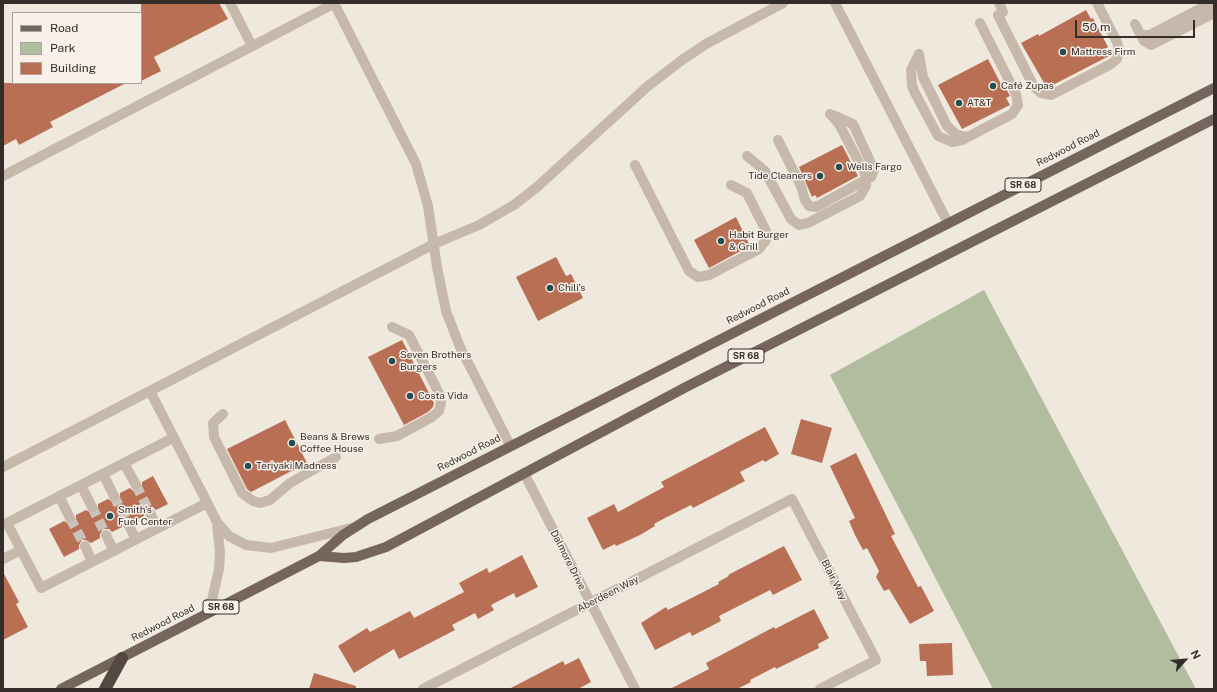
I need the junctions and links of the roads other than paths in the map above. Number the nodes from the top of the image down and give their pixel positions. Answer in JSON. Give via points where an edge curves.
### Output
{"nodes":[{"id":1,"x":230,"y":3,"type":"edge"},
{"id":2,"x":334,"y":3,"type":"edge"},
{"id":3,"x":783,"y":3,"type":"edge"},
{"id":4,"x":835,"y":3,"type":"edge"},
{"id":5,"x":1097,"y":3,"type":"edge"},
{"id":6,"x":1212,"y":3,"type":"edge"},
{"id":7,"x":1000,"y":10,"type":"edge"},
{"id":8,"x":1214,"y":13,"type":"edge"},
{"id":9,"x":980,"y":24,"type":"dead end"},
{"id":10,"x":1135,"y":24,"type":"dead end"},
{"id":11,"x":1141,"y":35,"type":"junction"},
{"id":12,"x":252,"y":46,"type":"junction"},
{"id":13,"x":1214,"y":88,"type":"edge"},
{"id":14,"x":830,"y":114,"type":"dead end"},
{"id":15,"x":1214,"y":119,"type":"edge"},
{"id":16,"x":967,"y":137,"type":"junction"},
{"id":17,"x":778,"y":140,"type":"dead end"},
{"id":18,"x":747,"y":156,"type":"dead end"},
{"id":19,"x":634,"y":165,"type":"dead end"},
{"id":20,"x":3,"y":176,"type":"edge"},
{"id":21,"x":866,"y":180,"type":"junction"},
{"id":22,"x":731,"y":185,"type":"dead end"},
{"id":23,"x":948,"y":223,"type":"junction"},
{"id":24,"x":434,"y":244,"type":"junction"},
{"id":25,"x":392,"y":327,"type":"dead end"},
{"id":26,"x":150,"y":391,"type":"junction"},
{"id":27,"x":223,"y":414,"type":"dead end"},
{"id":28,"x":173,"y":438,"type":"junction"},
{"id":29,"x":378,"y":439,"type":"dead end"},
{"id":30,"x":510,"y":445,"type":"junction"},
{"id":31,"x":336,"y":457,"type":"dead end"},
{"id":32,"x":124,"y":463,"type":"junction"},
{"id":33,"x":3,"y":467,"type":"edge"},
{"id":34,"x":524,"y":473,"type":"junction"},
{"id":35,"x":103,"y":474,"type":"junction"},
{"id":36,"x":81,"y":485,"type":"junction"},
{"id":37,"x":136,"y":485,"type":"tunnel mouth"},
{"id":38,"x":59,"y":496,"type":"junction"},
{"id":39,"x":114,"y":496,"type":"tunnel mouth"},
{"id":40,"x":792,"y":499,"type":"joint"},
{"id":41,"x":207,"y":503,"type":"junction"},
{"id":42,"x":92,"y":507,"type":"tunnel mouth"},
{"id":43,"x":150,"y":513,"type":"tunnel mouth"},
{"id":44,"x":70,"y":518,"type":"tunnel mouth"},
{"id":45,"x":5,"y":519,"type":"edge"},
{"id":46,"x":217,"y":522,"type":"junction"},
{"id":47,"x":128,"y":524,"type":"tunnel mouth"},
{"id":48,"x":355,"y":526,"type":"junction"},
{"id":49,"x":158,"y":528,"type":"junction"},
{"id":50,"x":106,"y":535,"type":"tunnel mouth"},
{"id":51,"x":136,"y":540,"type":"junction"},
{"id":52,"x":85,"y":546,"type":"tunnel mouth"},
{"id":53,"x":21,"y":550,"type":"junction"},
{"id":54,"x":114,"y":551,"type":"junction"},
{"id":55,"x":319,"y":556,"type":"junction"},
{"id":56,"x":3,"y":559,"type":"edge"},
{"id":57,"x":92,"y":562,"type":"junction"},
{"id":58,"x":591,"y":603,"type":"junction"},
{"id":59,"x":206,"y":614,"type":"junction"},
{"id":60,"x":122,"y":658,"type":"junction"},
{"id":61,"x":61,"y":689,"type":"edge"},
{"id":62,"x":105,"y":689,"type":"edge"},
{"id":63,"x":423,"y":689,"type":"edge"},
{"id":64,"x":635,"y":689,"type":"edge"},
{"id":65,"x":820,"y":689,"type":"edge"}],
"edges":[{"from":1,"to":12,"type":"street"},
{"from":2,"to":12,"type":"street"},
{"from":2,"to":24,"type":"street","via":[[416,164],[428,206]]},
{"from":3,"to":24,"type":"street","via":[[706,44],[676,64],[648,86],[537,188],[514,205],[479,225]]},
{"from":4,"to":23,"type":"street"},
{"from":5,"to":7,"type":"street","via":[[1118,42],[1117,59],[1052,94],[1041,93],[1034,87]]},
{"from":6,"to":11,"type":"street","via":[[1150,35]]},
{"from":8,"to":11,"type":"street","via":[[1151,45],[1146,43]]},
{"from":9,"to":16,"type":"street","via":[[1016,94],[1018,105],[1012,114]]},
{"from":10,"to":11,"type":"street"},
{"from":12,"to":20,"type":"street"},
{"from":13,"to":23,"type":"main road","name":"Redwood Road","number":"SR 68"},
{"from":14,"to":21,"type":"street","via":[[853,124],[874,166],[873,174]]},
{"from":15,"to":34,"type":"main road","number":"SR 68","via":[[706,377]]},
{"from":16,"to":16,"type":"street","via":[[957,135],[947,126],[923,77],[919,54],[911,70],[912,86],[935,132],[942,139],[952,142]]},
{"from":17,"to":21,"type":"street","via":[[810,206],[816,207]]},
{"from":18,"to":21,"type":"street","via":[[765,171],[791,219],[799,225],[808,223],[860,196],[866,186]]},
{"from":19,"to":22,"type":"street","via":[[689,271],[698,277],[709,275],[759,249],[766,240],[766,232],[747,193]]},
{"from":23,"to":30,"type":"main road","name":"Redwood Road","number":"SR 68"},
{"from":24,"to":26,"type":"street"},
{"from":24,"to":30,"type":"street","via":[[440,289],[453,329]]},
{"from":25,"to":29,"type":"street","via":[[409,334],[440,395],[441,403],[439,411],[432,417],[396,436]]},
{"from":26,"to":28,"type":"street"},
{"from":26,"to":33,"type":"street"},
{"from":27,"to":31,"type":"street","via":[[214,423],[214,437],[242,493],[253,501],[270,500],[290,483]]},
{"from":28,"to":32,"type":"street"},
{"from":28,"to":41,"type":"street"},
{"from":30,"to":48,"type":"main road","name":"Redwood Road","number":"SR 68"},
{"from":32,"to":35,"type":"street"},
{"from":32,"to":37,"type":"street"},
{"from":34,"to":55,"type":"main road","number":"SR 68","via":[[372,553],[344,558]]},
{"from":34,"to":58,"type":"street","name":"Dalmore Drive"},
{"from":35,"to":36,"type":"street"},
{"from":35,"to":39,"type":"street"},
{"from":36,"to":38,"type":"street"},
{"from":36,"to":42,"type":"street"},
{"from":38,"to":44,"type":"street"},
{"from":38,"to":45,"type":"street"},
{"from":40,"to":58,"type":"street","name":"Aberdeen Way"},
{"from":40,"to":65,"type":"street","name":"Blair Way","via":[[876,660]]},
{"from":41,"to":46,"type":"street"},
{"from":41,"to":49,"type":"street"},
{"from":43,"to":49,"type":"street"},
{"from":45,"to":53,"type":"street"},
{"from":46,"to":48,"type":"street","via":[[226,533],[238,541],[262,548],[271,548]]},
{"from":46,"to":59,"type":"street","via":[[220,569]]},
{"from":47,"to":51,"type":"street"},
{"from":48,"to":55,"type":"main road","name":"Redwood Road","number":"SR 68"},
{"from":49,"to":51,"type":"street"},
{"from":50,"to":54,"type":"street"},
{"from":51,"to":54,"type":"street"},
{"from":52,"to":57,"type":"street"},
{"from":53,"to":56,"type":"street"},
{"from":53,"to":57,"type":"street","via":[[41,588]]},
{"from":54,"to":57,"type":"street"},
{"from":55,"to":59,"type":"main road","name":"Redwood Road","number":"SR 68"},
{"from":58,"to":63,"type":"street","name":"Aberdeen Way"},
{"from":58,"to":64,"type":"street","name":"Dalmore Drive"},
{"from":59,"to":60,"type":"main road","name":"Redwood Road","number":"SR 68"},
{"from":60,"to":61,"type":"main road","name":"Redwood Road","number":"SR 68"},
{"from":60,"to":62,"type":"highway"}]}
